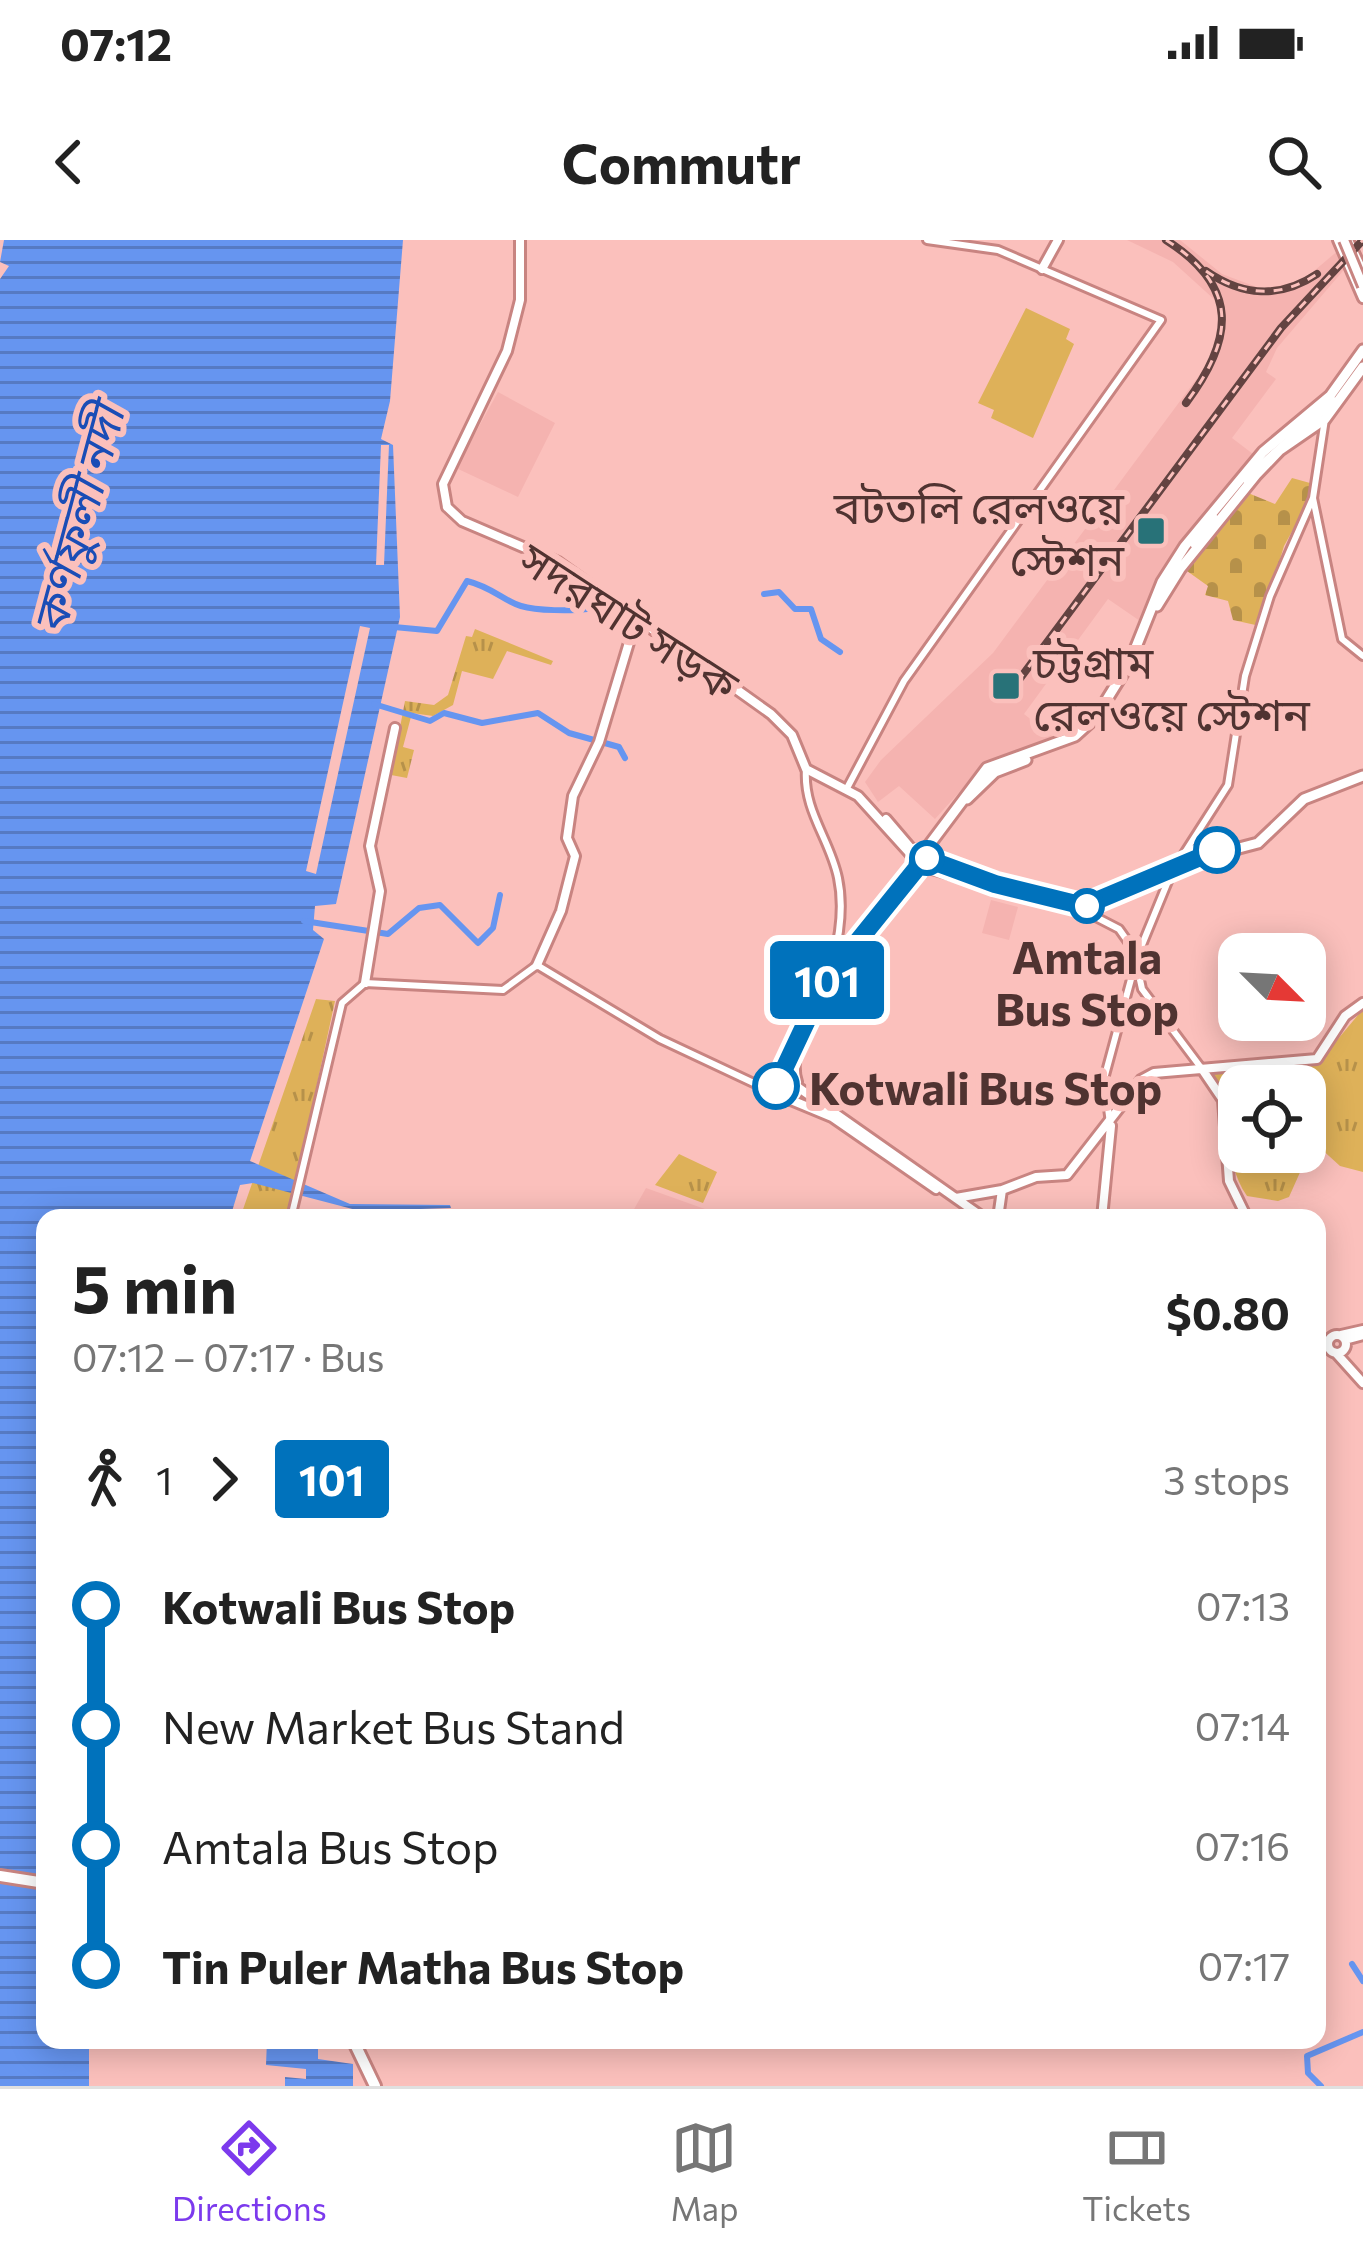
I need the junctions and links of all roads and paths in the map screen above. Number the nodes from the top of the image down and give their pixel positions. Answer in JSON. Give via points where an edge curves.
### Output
{"nodes":[{"id":1,"x":520,"y":240,"type":"edge"},
{"id":2,"x":927,"y":240,"type":"edge"},
{"id":3,"x":1058,"y":240,"type":"edge"},
{"id":4,"x":1343,"y":240,"type":"edge"},
{"id":5,"x":1042,"y":268,"type":"junction"},
{"id":6,"x":1363,"y":272,"type":"edge"},
{"id":7,"x":1363,"y":286,"type":"edge"},
{"id":8,"x":1363,"y":298,"type":"edge"},
{"id":9,"x":1363,"y":350,"type":"edge"},
{"id":10,"x":1363,"y":364,"type":"edge"},
{"id":11,"x":1325,"y":419,"type":"junction"},
{"id":12,"x":1313,"y":498,"type":"junction"},
{"id":13,"x":1182,"y":559,"type":"junction"},
{"id":14,"x":637,"y":616,"type":"junction"},
{"id":15,"x":1363,"y":656,"type":"edge"},
{"id":16,"x":395,"y":728,"type":"dead end"},
{"id":17,"x":807,"y":767,"type":"junction"},
{"id":18,"x":1363,"y":774,"type":"edge"},
{"id":19,"x":847,"y":788,"type":"junction"},
{"id":20,"x":922,"y":862,"type":"junction"},
{"id":21,"x":1173,"y":871,"type":"junction"},
{"id":22,"x":1085,"y":912,"type":"junction"},
{"id":23,"x":1137,"y":957,"type":"junction"},
{"id":24,"x":537,"y":965,"type":"junction"},
{"id":25,"x":825,"y":982,"type":"junction"},
{"id":26,"x":365,"y":983,"type":"junction"},
{"id":27,"x":1363,"y":1003,"type":"edge"},
{"id":28,"x":1202,"y":1069,"type":"junction"},
{"id":29,"x":783,"y":1078,"type":"junction"},
{"id":30,"x":798,"y":1085,"type":"junction"},
{"id":31,"x":777,"y":1094,"type":"junction"},
{"id":32,"x":791,"y":1100,"type":"junction"},
{"id":33,"x":1111,"y":1124,"type":"junction"},
{"id":34,"x":1002,"y":1190,"type":"junction"},
{"id":35,"x":956,"y":1198,"type":"junction"},
{"id":36,"x":293,"y":1209,"type":"edge"},
{"id":37,"x":967,"y":1209,"type":"edge"},
{"id":38,"x":969,"y":1209,"type":"edge"},
{"id":39,"x":999,"y":1209,"type":"edge"},
{"id":40,"x":1103,"y":1209,"type":"edge"},
{"id":41,"x":1243,"y":1209,"type":"edge"},
{"id":42,"x":1363,"y":1332,"type":"edge"},
{"id":43,"x":1326,"y":1338,"type":"edge"},
{"id":44,"x":1335,"y":1340,"type":"junction"},
{"id":45,"x":1338,"y":1352,"type":"junction"},
{"id":46,"x":1363,"y":1380,"type":"edge"},
{"id":47,"x":0,"y":1880,"type":"edge"},
{"id":48,"x":36,"y":1886,"type":"edge"},
{"id":49,"x":361,"y":2049,"type":"edge"},
{"id":50,"x":378,"y":2086,"type":"edge"}],
"edges":[{"from":1,"to":14,"type":"main road","name":"সদরঘাট সড়ক","via":[[520,300],[507,351],[443,484],[447,507],[557,562]]},
{"from":2,"to":5,"type":"street","via":[[998,250]]},
{"from":3,"to":5,"type":"main road"},
{"from":4,"to":6,"type":"main road"},
{"from":4,"to":7,"type":"main road","bridge":true},
{"from":4,"to":8,"type":"main road"},
{"from":5,"to":19,"type":"street","via":[[1161,320],[904,681]]},
{"from":9,"to":13,"type":"main road","via":[[1320,407],[1238,480]]},
{"from":10,"to":11,"type":"main road"},
{"from":10,"to":13,"type":"main road","via":[[1328,408],[1268,455]]},
{"from":11,"to":12,"type":"street"},
{"from":11,"to":13,"type":"main road","via":[[1280,450]]},
{"from":12,"to":15,"type":"street","via":[[1342,639]]},
{"from":12,"to":21,"type":"street","via":[[1245,676],[1228,785]]},
{"from":13,"to":20,"type":"main road","via":[[1096,717],[1075,736],[971,784]]},
{"from":14,"to":17,"type":"main road","name":"সদরঘাট সড়ক","via":[[774,716]]},
{"from":14,"to":24,"type":"main road","via":[[573,796],[567,838],[574,856]]},
{"from":16,"to":26,"type":"main road","via":[[370,846],[380,891]]},
{"from":17,"to":19,"type":"main road"},
{"from":17,"to":25,"type":"street","via":[[808,805],[838,879],[835,960]]},
{"from":18,"to":21,"type":"main road","via":[[1304,799],[1258,843]]},
{"from":19,"to":20,"type":"main road"},
{"from":20,"to":21,"type":"main road","via":[[1084,906]]},
{"from":20,"to":22,"type":"main road"},
{"from":20,"to":25,"type":"main road"},
{"from":20,"to":30,"type":"main road","via":[[826,988],[801,1038]]},
{"from":21,"to":22,"type":"main road"},
{"from":21,"to":23,"type":"street"},
{"from":22,"to":23,"type":"street","via":[[1119,929]]},
{"from":23,"to":28,"type":"street","via":[[1142,989]]},
{"from":23,"to":33,"type":"street","via":[[1104,1079]]},
{"from":24,"to":26,"type":"street","via":[[503,990]]},
{"from":24,"to":31,"type":"street","via":[[659,1039]]},
{"from":25,"to":29,"type":"main road"},
{"from":26,"to":36,"type":"street","via":[[342,1003]]},
{"from":27,"to":28,"type":"main road","via":[[1316,1059]]},
{"from":28,"to":33,"type":"main road","via":[[1141,1080]]},
{"from":28,"to":41,"type":"main road","via":[[1223,1100],[1229,1181]]},
{"from":29,"to":30,"type":"main road"},
{"from":29,"to":31,"type":"main road"},
{"from":30,"to":32,"type":"main road"},
{"from":30,"to":35,"type":"main road"},
{"from":31,"to":32,"type":"main road"},
{"from":32,"to":37,"type":"main road","via":[[832,1118]]},
{"from":33,"to":34,"type":"main road","via":[[1067,1175]]},
{"from":33,"to":40,"type":"main road"},
{"from":34,"to":35,"type":"main road"},
{"from":34,"to":39,"type":"main road"},
{"from":35,"to":38,"type":"main road"},
{"from":42,"to":44,"type":"main road"},
{"from":43,"to":44,"type":"main road"},
{"from":44,"to":45,"type":"main road"},
{"from":44,"to":45,"type":"main road"},
{"from":45,"to":46,"type":"main road"},
{"from":47,"to":48,"type":"highway"},
{"from":49,"to":50,"type":"highway"}]}
